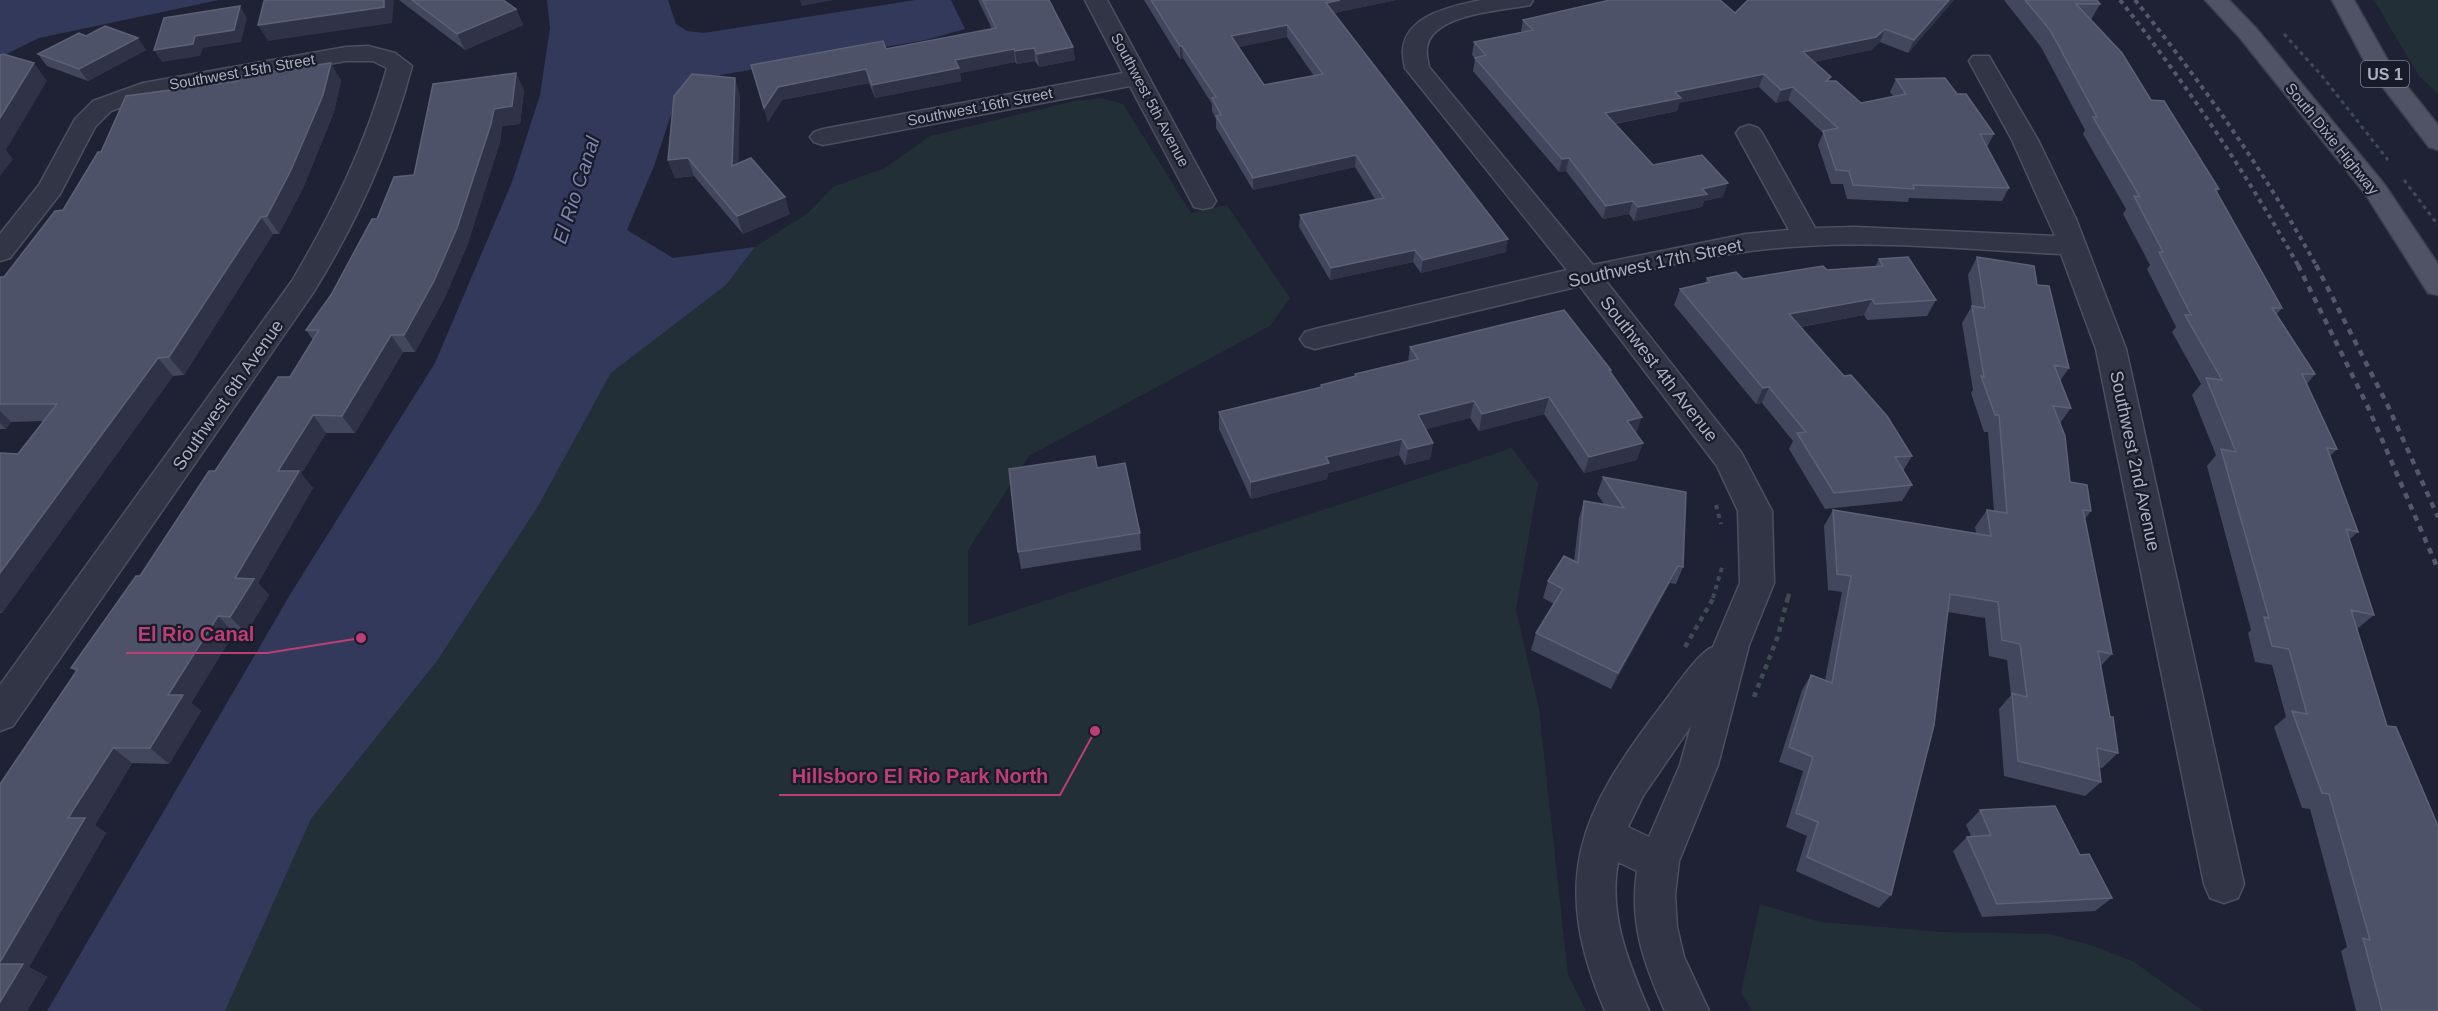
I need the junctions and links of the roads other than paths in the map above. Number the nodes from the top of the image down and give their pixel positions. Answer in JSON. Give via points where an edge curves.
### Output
{"nodes":[{"id":1,"x":1096,"y":0,"type":"edge"},
{"id":2,"x":1521,"y":0,"type":"edge"},
{"id":3,"x":2216,"y":0,"type":"edge"},
{"id":4,"x":2339,"y":1,"type":"edge"},
{"id":5,"x":385,"y":55,"type":"joint"},
{"id":6,"x":1981,"y":61,"type":"dead end"},
{"id":7,"x":2380,"y":68,"type":"junction"},
{"id":8,"x":1138,"y":77,"type":"junction"},
{"id":9,"x":2438,"y":105,"type":"edge"},
{"id":10,"x":1749,"y":133,"type":"dead end"},
{"id":11,"x":823,"y":137,"type":"dead end"},
{"id":12,"x":2438,"y":142,"type":"edge"},
{"id":13,"x":1203,"y":201,"type":"dead end"},
{"id":14,"x":1806,"y":237,"type":"junction"},
{"id":15,"x":2074,"y":246,"type":"junction"},
{"id":16,"x":0,"y":252,"type":"edge"},
{"id":17,"x":1587,"y":276,"type":"junction"},
{"id":18,"x":2438,"y":286,"type":"edge"},
{"id":19,"x":1315,"y":339,"type":"dead end"},
{"id":20,"x":1731,"y":645,"type":"junction"},
{"id":21,"x":0,"y":715,"type":"edge"},
{"id":22,"x":1652,"y":748,"type":"junction"},
{"id":23,"x":1699,"y":765,"type":"junction"},
{"id":24,"x":1605,"y":836,"type":"junction"},
{"id":25,"x":1659,"y":861,"type":"junction"},
{"id":26,"x":2224,"y":884,"type":"dead end"},
{"id":27,"x":1627,"y":1011,"type":"edge"},
{"id":28,"x":1687,"y":1011,"type":"edge"}],
"edges":[{"from":1,"to":8,"type":"street","name":"Southwest 5th Avenue"},
{"from":2,"to":17,"type":"street","name":"Southwest 4th Avenue","via":[[1446,16],[1432,23],[1418,37],[1413,56],[1417,68]]},
{"from":3,"to":18,"type":"main road","name":"South Dixie Highway","via":[[2248,33],[2376,191]]},
{"from":4,"to":7,"type":"main road","number":"US 1"},
{"from":5,"to":16,"type":"street","name":"Southwest 15th Street","via":[[346,54],[142,90],[102,106],[84,124],[51,188]]},
{"from":5,"to":21,"type":"street","name":"Southwest 6th Avenue","via":[[400,66],[388,111],[359,184],[309,277]]},
{"from":6,"to":15,"type":"street","name":"Southwest 2nd Avenue","via":[[2025,140]]},
{"from":7,"to":9,"type":"main road"},
{"from":7,"to":12,"type":"main road","number":"US 1"},
{"from":8,"to":11,"type":"street","name":"Southwest 16th Street"},
{"from":8,"to":13,"type":"street","name":"Southwest 5th Avenue"},
{"from":10,"to":14,"type":"street"},
{"from":14,"to":15,"type":"street","name":"Southwest 17th Street","via":[[1912,237]]},
{"from":14,"to":17,"type":"street","name":"Southwest 17th Street","via":[[1697,251]]},
{"from":15,"to":26,"type":"street","name":"Southwest 2nd Avenue","via":[[2111,349]]},
{"from":17,"to":19,"type":"street","name":"Southwest 17th Street"},
{"from":17,"to":20,"type":"street","name":"Southwest 4th Avenue","via":[[1730,460],[1755,511],[1757,583]]},
{"from":20,"to":22,"type":"street","name":"Southwest 4th Avenue"},
{"from":20,"to":23,"type":"street","name":"Southwest 4th Avenue"},
{"from":22,"to":23,"type":"street"},
{"from":22,"to":24,"type":"street","name":"Southwest 4th Avenue"},
{"from":23,"to":25,"type":"street","name":"Southwest 4th Avenue"},
{"from":24,"to":25,"type":"street"},
{"from":24,"to":27,"type":"street","name":"Southwest 4th Avenue","via":[[1597,865],[1596,913],[1608,970]]},
{"from":25,"to":28,"type":"street","name":"Southwest 4th Avenue","via":[[1654,895],[1656,927],[1664,960]]}]}
